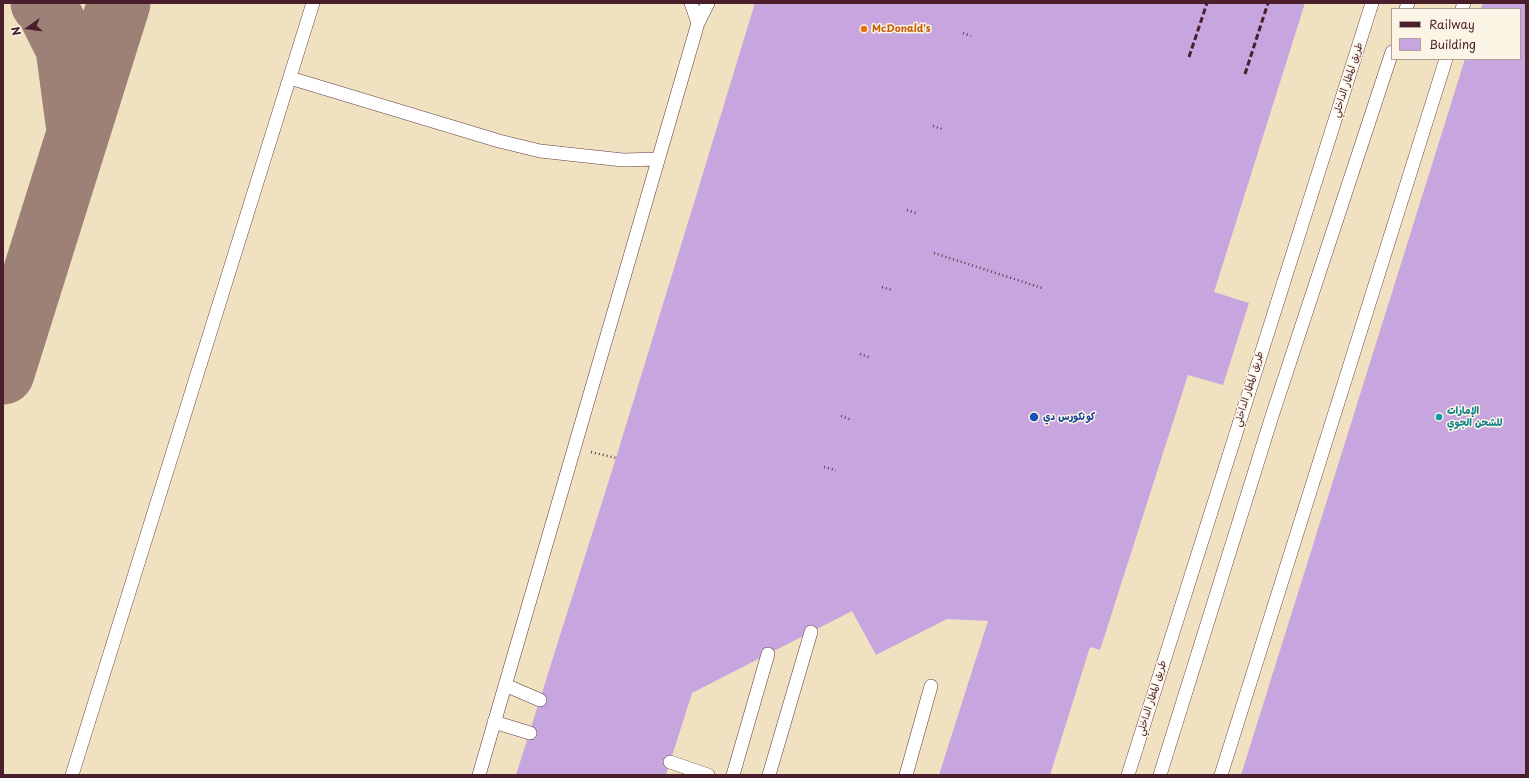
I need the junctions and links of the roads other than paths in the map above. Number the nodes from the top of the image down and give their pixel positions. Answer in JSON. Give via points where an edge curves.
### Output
{"nodes":[{"id":1,"x":314,"y":3,"type":"edge"},
{"id":2,"x":691,"y":3,"type":"edge"},
{"id":3,"x":699,"y":3,"type":"edge"},
{"id":4,"x":708,"y":3,"type":"edge"},
{"id":5,"x":714,"y":3,"type":"edge"},
{"id":6,"x":1372,"y":3,"type":"edge"},
{"id":7,"x":698,"y":23,"type":"junction"},
{"id":8,"x":1391,"y":55,"type":"edge"},
{"id":9,"x":1446,"y":60,"type":"edge"},
{"id":10,"x":290,"y":78,"type":"junction"},
{"id":11,"x":658,"y":159,"type":"junction"},
{"id":12,"x":811,"y":632,"type":"dead end"},
{"id":13,"x":768,"y":654,"type":"dead end"},
{"id":14,"x":505,"y":685,"type":"junction"},
{"id":15,"x":932,"y":686,"type":"dead end"},
{"id":16,"x":540,"y":700,"type":"dead end"},
{"id":17,"x":494,"y":722,"type":"junction"},
{"id":18,"x":530,"y":733,"type":"dead end"},
{"id":19,"x":670,"y":762,"type":"dead end"},
{"id":20,"x":72,"y":775,"type":"edge"},
{"id":21,"x":479,"y":775,"type":"edge"},
{"id":22,"x":708,"y":775,"type":"edge"},
{"id":23,"x":733,"y":775,"type":"edge"},
{"id":24,"x":769,"y":775,"type":"edge"},
{"id":25,"x":906,"y":775,"type":"edge"},
{"id":26,"x":1128,"y":775,"type":"edge"},
{"id":27,"x":1160,"y":775,"type":"edge"},
{"id":28,"x":1221,"y":775,"type":"edge"}],
"edges":[{"from":1,"to":10,"type":"lane"},
{"from":2,"to":7,"type":"lane"},
{"from":3,"to":7,"type":"lane"},
{"from":4,"to":7,"type":"lane"},
{"from":5,"to":7,"type":"lane"},
{"from":6,"to":26,"type":"lane","name":"طريق المطار الداخلي"},
{"from":7,"to":11,"type":"lane"},
{"from":8,"to":27,"type":"lane","via":[[1272,416]]},
{"from":9,"to":28,"type":"lane"},
{"from":10,"to":11,"type":"lane","via":[[540,151],[623,160]]},
{"from":10,"to":20,"type":"lane"},
{"from":11,"to":14,"type":"lane"},
{"from":12,"to":24,"type":"lane"},
{"from":13,"to":23,"type":"lane"},
{"from":14,"to":16,"type":"lane"},
{"from":14,"to":17,"type":"lane"},
{"from":15,"to":25,"type":"lane"},
{"from":17,"to":18,"type":"lane"},
{"from":17,"to":21,"type":"lane"},
{"from":19,"to":22,"type":"lane"}]}
